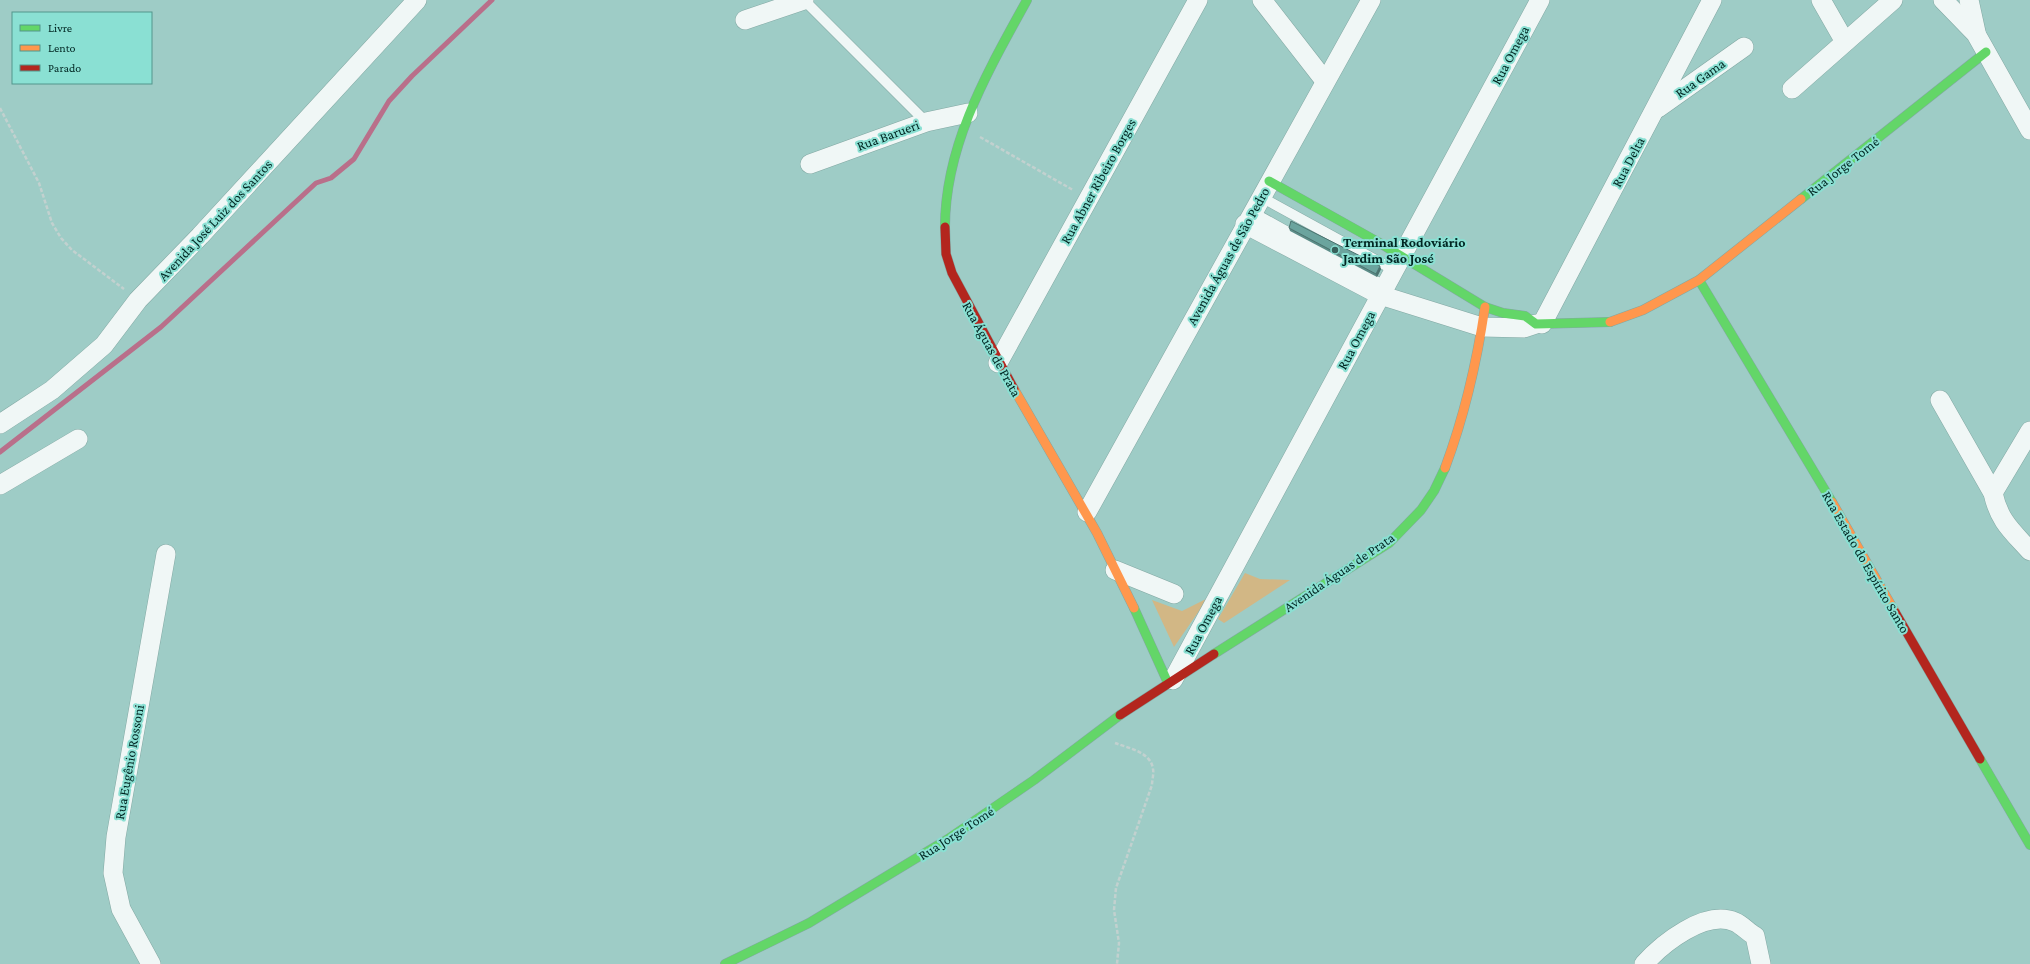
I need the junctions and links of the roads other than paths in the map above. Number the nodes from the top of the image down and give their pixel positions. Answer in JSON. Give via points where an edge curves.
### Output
{"nodes":[{"id":1,"x":417,"y":0,"type":"edge"},
{"id":2,"x":804,"y":0,"type":"edge"},
{"id":3,"x":1027,"y":0,"type":"edge"},
{"id":4,"x":1198,"y":0,"type":"edge"},
{"id":5,"x":1262,"y":0,"type":"edge"},
{"id":6,"x":1371,"y":0,"type":"edge"},
{"id":7,"x":1540,"y":0,"type":"edge"},
{"id":8,"x":1712,"y":0,"type":"edge"},
{"id":9,"x":1821,"y":0,"type":"edge"},
{"id":10,"x":1893,"y":0,"type":"edge"},
{"id":11,"x":1943,"y":0,"type":"edge"},
{"id":12,"x":1969,"y":0,"type":"edge"},
{"id":13,"x":745,"y":20,"type":"dead end"},
{"id":14,"x":1976,"y":34,"type":"junction"},
{"id":15,"x":1845,"y":42,"type":"junction"},
{"id":16,"x":1744,"y":47,"type":"dead end"},
{"id":17,"x":1986,"y":52,"type":"junction"},
{"id":18,"x":1325,"y":81,"type":"junction"},
{"id":19,"x":1792,"y":89,"type":"dead end"},
{"id":20,"x":1656,"y":110,"type":"junction"},
{"id":21,"x":965,"y":120,"type":"junction"},
{"id":22,"x":926,"y":122,"type":"junction"},
{"id":23,"x":2030,"y":130,"type":"edge"},
{"id":24,"x":810,"y":164,"type":"dead end"},
{"id":25,"x":1257,"y":204,"type":"junction"},
{"id":26,"x":1398,"y":264,"type":"junction"},
{"id":27,"x":1699,"y":280,"type":"junction"},
{"id":28,"x":1382,"y":291,"type":"junction"},
{"id":29,"x":1485,"y":307,"type":"junction"},
{"id":30,"x":1539,"y":324,"type":"junction"},
{"id":31,"x":1482,"y":326,"type":"junction"},
{"id":32,"x":998,"y":363,"type":"junction"},
{"id":33,"x":1940,"y":400,"type":"dead end"},
{"id":34,"x":0,"y":424,"type":"edge"},
{"id":35,"x":2030,"y":431,"type":"edge"},
{"id":36,"x":78,"y":439,"type":"dead end"},
{"id":37,"x":0,"y":485,"type":"edge"},
{"id":38,"x":1993,"y":493,"type":"junction"},
{"id":39,"x":1087,"y":512,"type":"junction"},
{"id":40,"x":2030,"y":551,"type":"edge"},
{"id":41,"x":166,"y":554,"type":"dead end"},
{"id":42,"x":1115,"y":570,"type":"junction"},
{"id":43,"x":1174,"y":594,"type":"dead end"},
{"id":44,"x":1170,"y":682,"type":"junction"},
{"id":45,"x":2028,"y":839,"type":"edge"},
{"id":46,"x":151,"y":964,"type":"edge"},
{"id":47,"x":724,"y":964,"type":"edge"},
{"id":48,"x":1644,"y":964,"type":"edge"},
{"id":49,"x":1761,"y":964,"type":"edge"}],
"edges":[{"from":1,"to":34,"type":"street","name":"Avenida José Luiz dos Santos","via":[[231,203],[138,300],[104,345],[52,390]]},
{"from":2,"to":13,"type":"street"},
{"from":2,"to":22,"type":"lane"},
{"from":3,"to":21,"type":"street","name":"Rua Águas de Prata"},
{"from":4,"to":32,"type":"street","name":"Rua Abner Ribeiro Borges"},
{"from":5,"to":18,"type":"street"},
{"from":6,"to":18,"type":"street","name":"Avenida Águas de São Pedro"},
{"from":7,"to":26,"type":"street","name":"Rua Omega"},
{"from":8,"to":20,"type":"street","name":"Rua Delta"},
{"from":9,"to":15,"type":"street"},
{"from":10,"to":15,"type":"street"},
{"from":11,"to":14,"type":"street"},
{"from":12,"to":14,"type":"street"},
{"from":14,"to":17,"type":"street"},
{"from":15,"to":19,"type":"street"},
{"from":16,"to":20,"type":"street","name":"Rua Gama"},
{"from":17,"to":23,"type":"street"},
{"from":17,"to":27,"type":"street","name":"Rua Jorge Tomé"},
{"from":18,"to":25,"type":"street","name":"Avenida Águas de São Pedro"},
{"from":20,"to":30,"type":"street","name":"Rua Delta"},
{"from":21,"to":22,"type":"street","name":"Rua Barueri"},
{"from":21,"to":32,"type":"street","name":"Rua Águas de Prata","via":[[950,170],[946,196],[945,246],[951,272]]},
{"from":22,"to":24,"type":"street","name":"Rua Barueri"},
{"from":25,"to":26,"type":"lane"},
{"from":25,"to":26,"type":"street"},
{"from":25,"to":28,"type":"street"},
{"from":25,"to":39,"type":"street","name":"Avenida Águas de São Pedro"},
{"from":26,"to":28,"type":"street","name":"Rua Omega"},
{"from":26,"to":29,"type":"street"},
{"from":27,"to":30,"type":"street","via":[[1643,310],[1608,323]]},
{"from":27,"to":45,"type":"street","name":"Rua Estado do Espírito Santo","via":[[1794,436]]},
{"from":28,"to":31,"type":"street"},
{"from":28,"to":44,"type":"street","name":"Rua Omega"},
{"from":29,"to":30,"type":"street","via":[[1503,313],[1526,316]]},
{"from":29,"to":31,"type":"street","name":"Avenida Águas de Prata"},
{"from":30,"to":31,"type":"street","via":[[1524,328]]},
{"from":31,"to":44,"type":"street","name":"Avenida Águas de Prata","via":[[1451,453],[1442,476],[1421,511],[1389,542]]},
{"from":32,"to":39,"type":"street","name":"Rua Águas de Prata"},
{"from":33,"to":38,"type":"street"},
{"from":35,"to":38,"type":"street"},
{"from":36,"to":37,"type":"street"},
{"from":38,"to":40,"type":"street","via":[[2001,519]]},
{"from":39,"to":42,"type":"street","name":"Rua Águas de Prata"},
{"from":41,"to":46,"type":"street","name":"Rua Eugênio Rossoni","via":[[116,837],[113,873],[121,909]]},
{"from":42,"to":43,"type":"street"},
{"from":42,"to":44,"type":"street","name":"Rua Águas de Prata"},
{"from":44,"to":47,"type":"street","name":"Rua Jorge Tomé","via":[[1132,706],[1034,780],[948,839],[809,923]]},
{"from":48,"to":49,"type":"street","via":[[1659,948],[1684,931],[1706,921],[1719,919],[1734,922],[1755,936]]}]}
